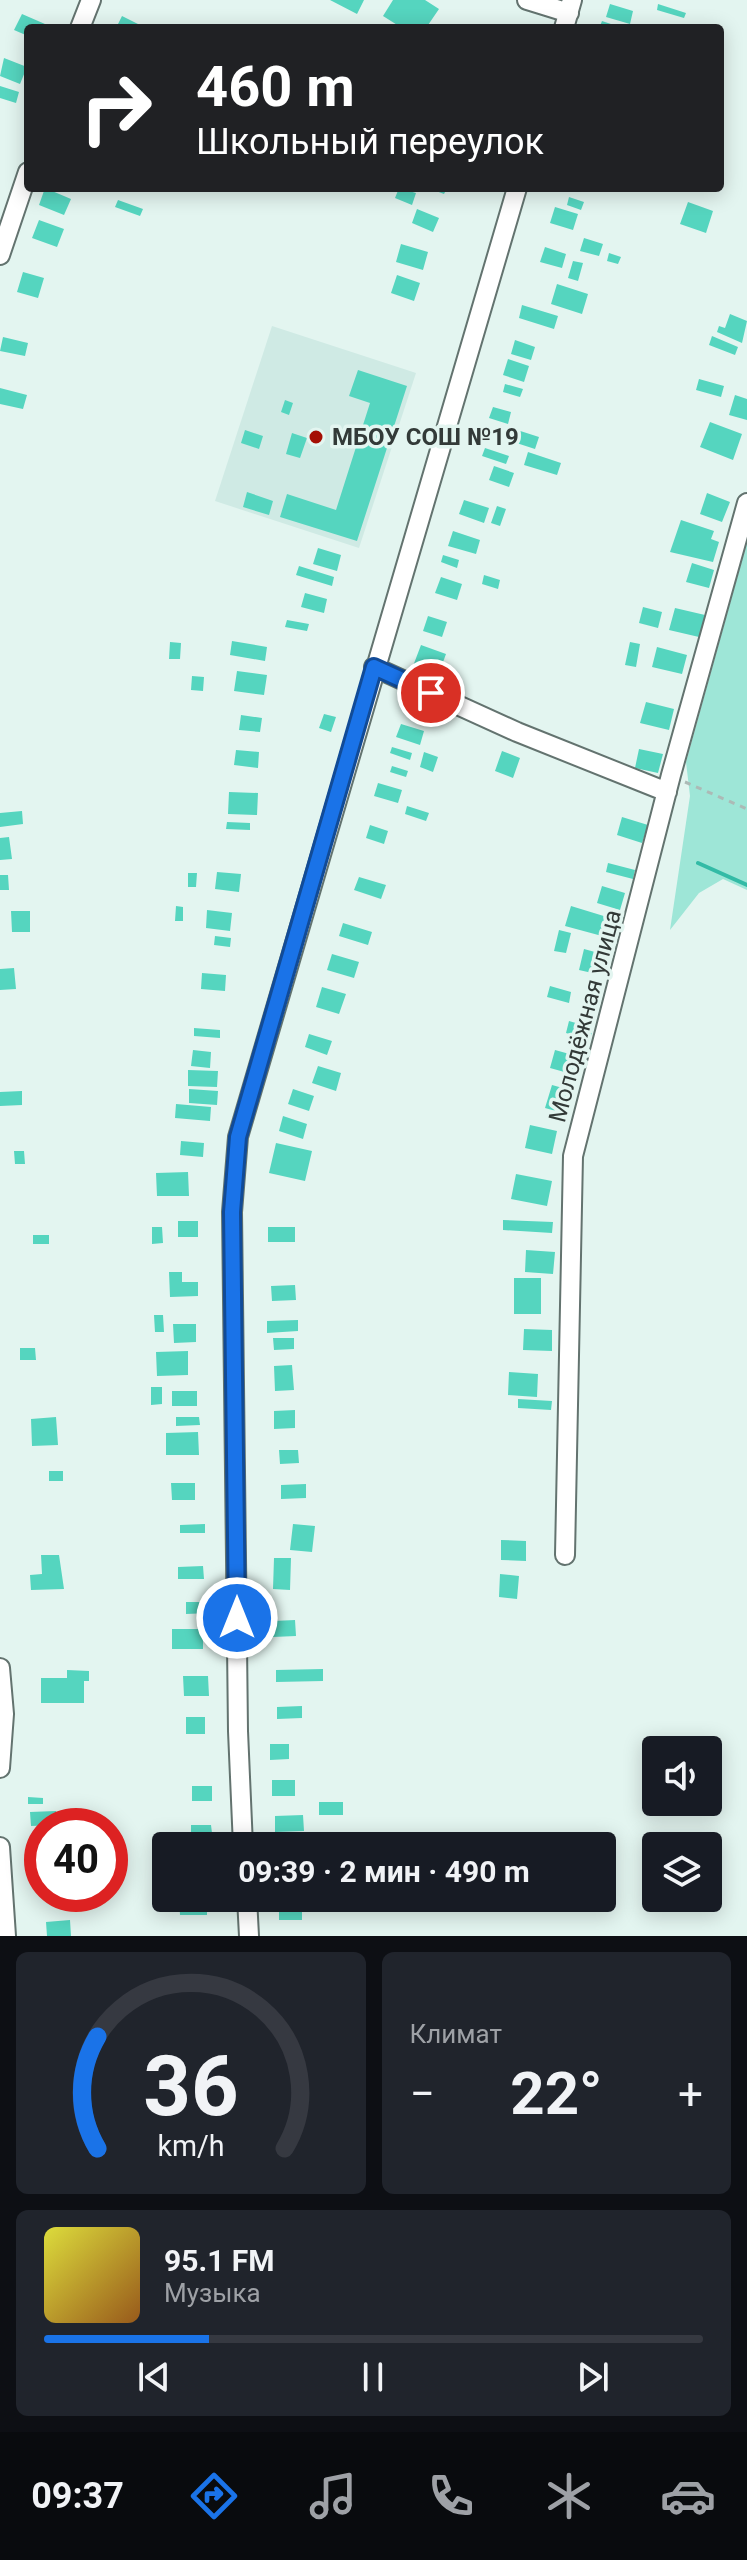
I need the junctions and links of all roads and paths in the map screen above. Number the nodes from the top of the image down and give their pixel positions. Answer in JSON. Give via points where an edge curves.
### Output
{"nodes":[{"id":1,"x":91,"y":0,"type":"edge"},
{"id":2,"x":527,"y":0,"type":"edge"},
{"id":3,"x":569,"y":14,"type":"edge"},
{"id":4,"x":82,"y":24,"type":"edge"},
{"id":5,"x":24,"y":184,"type":"edge"},
{"id":6,"x":516,"y":192,"type":"edge"},
{"id":7,"x":0,"y":255,"type":"edge"},
{"id":8,"x":747,"y":503,"type":"edge"},
{"id":9,"x":374,"y":667,"type":"junction"},
{"id":10,"x":669,"y":784,"type":"junction"},
{"id":11,"x":747,"y":809,"type":"edge"},
{"id":12,"x":565,"y":1555,"type":"dead end"},
{"id":13,"x":0,"y":1668,"type":"edge"},
{"id":14,"x":0,"y":1768,"type":"edge"},
{"id":15,"x":242,"y":1832,"type":"edge"},
{"id":16,"x":0,"y":1847,"type":"edge"},
{"id":17,"x":247,"y":1912,"type":"edge"},
{"id":18,"x":246,"y":1932,"type":"edge"},
{"id":19,"x":6,"y":1936,"type":"edge"}],
"edges":[{"from":1,"to":4,"type":"street"},
{"from":2,"to":3,"type":"street"},
{"from":5,"to":7,"type":"street"},
{"from":6,"to":9,"type":"street"},
{"from":8,"to":10,"type":"street","name":"Молодёжная улица"},
{"from":9,"to":10,"type":"street","via":[[517,732]]},
{"from":9,"to":15,"type":"street","via":[[238,1137],[232,1212]]},
{"from":10,"to":11,"type":"path"},
{"from":10,"to":12,"type":"street","name":"Молодёжная улица","via":[[573,1156]]},
{"from":13,"to":14,"type":"street"},
{"from":16,"to":19,"type":"street"},
{"from":17,"to":18,"type":"street"}]}
